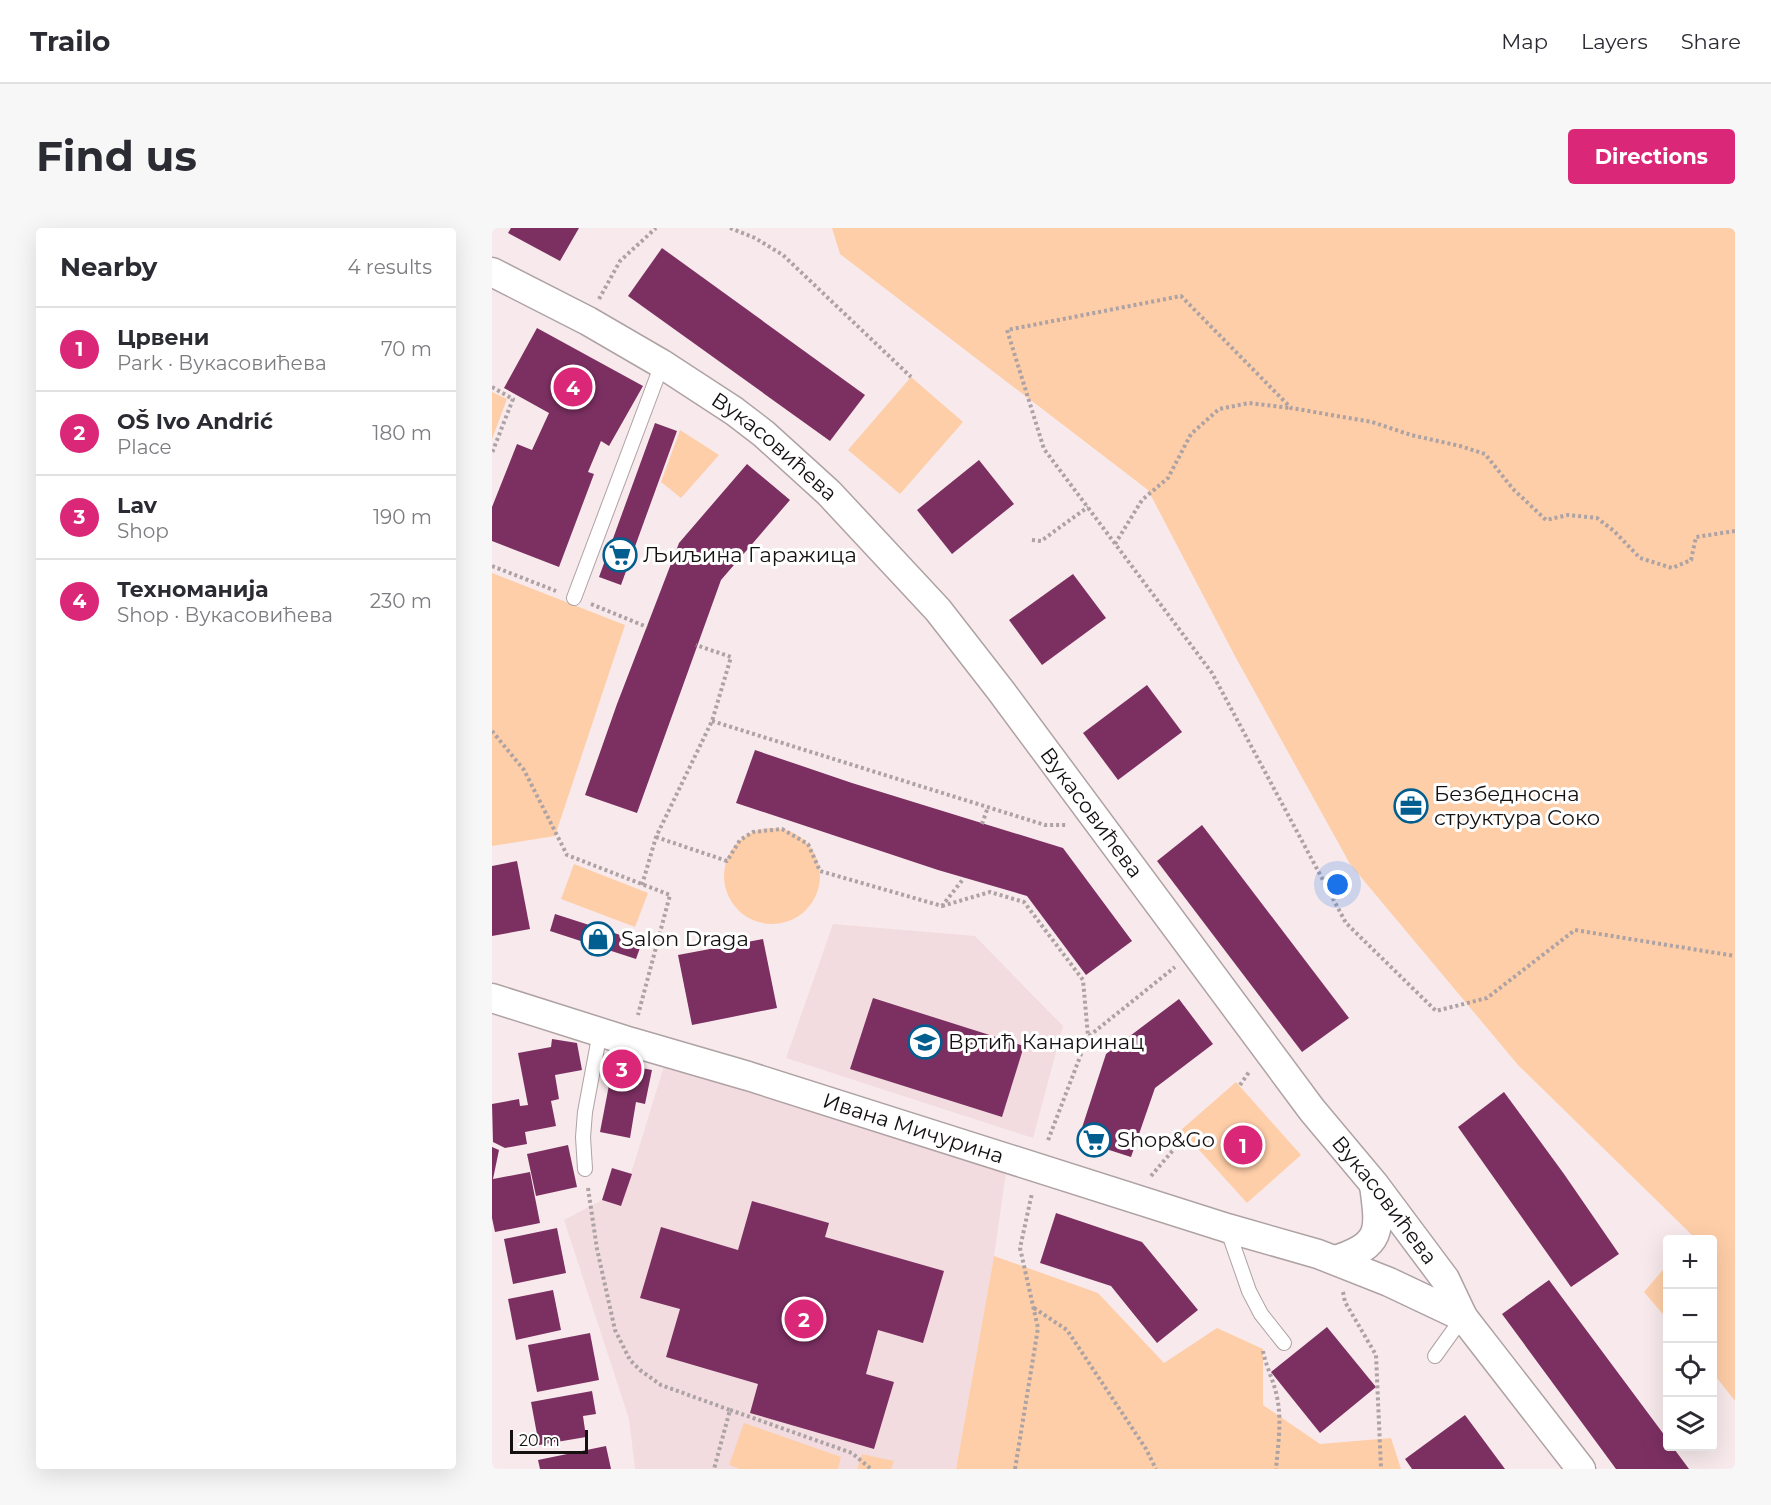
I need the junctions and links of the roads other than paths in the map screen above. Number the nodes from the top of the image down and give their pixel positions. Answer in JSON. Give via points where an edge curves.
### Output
{"nodes":[{"id":1,"x":492,"y":272,"type":"edge"},
{"id":2,"x":662,"y":364,"type":"junction"},
{"id":3,"x":574,"y":598,"type":"road end"},
{"id":4,"x":492,"y":998,"type":"edge"},
{"id":5,"x":600,"y":1032,"type":"junction"},
{"id":6,"x":585,"y":1169,"type":"road end"},
{"id":7,"x":1374,"y":1184,"type":"junction"},
{"id":8,"x":1227,"y":1228,"type":"junction"},
{"id":9,"x":1335,"y":1260,"type":"junction"},
{"id":10,"x":1463,"y":1317,"type":"junction"},
{"id":11,"x":1284,"y":1344,"type":"dead end"},
{"id":12,"x":1435,"y":1356,"type":"dead end"},
{"id":13,"x":1581,"y":1469,"type":"edge"}],
"edges":[{"from":1,"to":2,"type":"street","name":"Вукасовићева"},
{"from":2,"to":3,"type":"lane"},
{"from":2,"to":7,"type":"street","name":"Вукасовићева","via":[[734,411],[785,453],[829,493],[938,610],[1312,1110]]},
{"from":4,"to":5,"type":"street","name":"Ивана Мичурина"},
{"from":5,"to":6,"type":"lane","via":[[585,1112]]},
{"from":5,"to":8,"type":"street","name":"Ивана Мичурина"},
{"from":7,"to":9,"type":"street","via":[[1379,1219],[1375,1233],[1356,1253]]},
{"from":7,"to":10,"type":"street","name":"Вукасовићева","via":[[1445,1279]]},
{"from":8,"to":9,"type":"street","name":"Ивана Мичурина"},
{"from":8,"to":11,"type":"lane","via":[[1249,1291]]},
{"from":9,"to":10,"type":"street","name":"Ивана Мичурина"},
{"from":10,"to":12,"type":"lane"},
{"from":10,"to":13,"type":"street","name":"Вукасовићева"}]}
